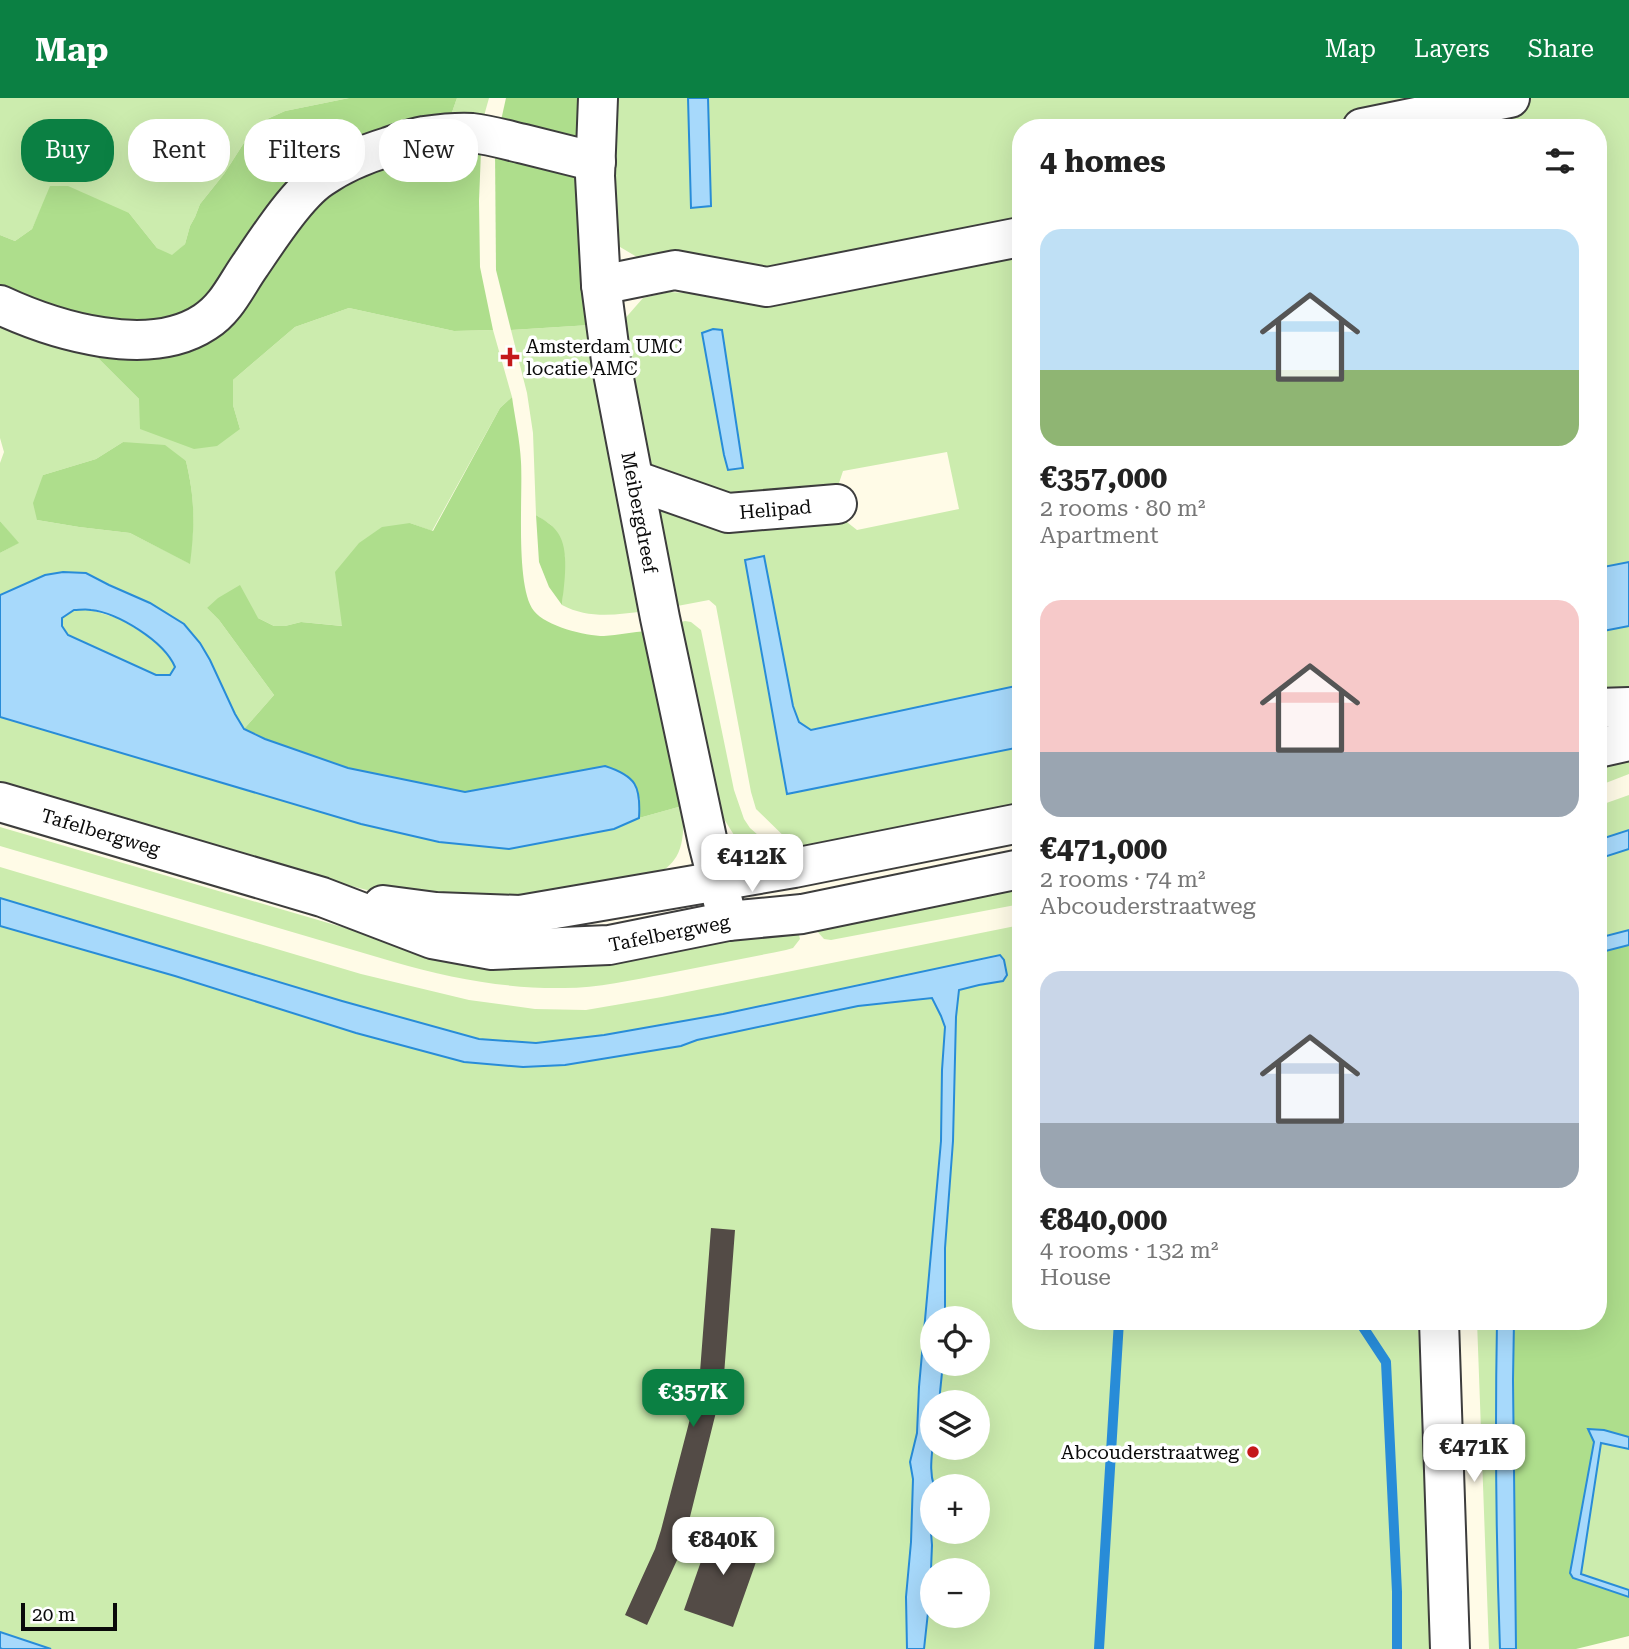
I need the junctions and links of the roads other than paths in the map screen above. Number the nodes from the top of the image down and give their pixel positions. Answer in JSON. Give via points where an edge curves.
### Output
{"nodes":[{"id":1,"x":597,"y":98,"type":"edge"},
{"id":2,"x":1510,"y":98,"type":"edge"},
{"id":3,"x":1406,"y":119,"type":"edge"},
{"id":4,"x":596,"y":162,"type":"junction"},
{"id":5,"x":1012,"y":239,"type":"edge"},
{"id":6,"x":601,"y":285,"type":"junction"},
{"id":7,"x":0,"y":305,"type":"edge"},
{"id":8,"x":634,"y":480,"type":"junction"},
{"id":9,"x":837,"y":504,"type":"dead end"},
{"id":10,"x":1629,"y":707,"type":"edge"},
{"id":11,"x":1607,"y":708,"type":"edge"},
{"id":12,"x":1629,"y":741,"type":"edge"},
{"id":13,"x":1607,"y":746,"type":"edge"},
{"id":14,"x":0,"y":802,"type":"edge"},
{"id":15,"x":1012,"y":825,"type":"edge"},
{"id":16,"x":1012,"y":871,"type":"edge"},
{"id":17,"x":718,"y":882,"type":"junction"},
{"id":18,"x":322,"y":897,"type":"junction"},
{"id":19,"x":729,"y":921,"type":"junction"},
{"id":20,"x":1439,"y":1330,"type":"edge"},
{"id":21,"x":1450,"y":1649,"type":"edge"}],
"edges":[{"from":1,"to":4,"type":"street","name":"Meibergdreef"},
{"from":2,"to":3,"type":"street"},
{"from":4,"to":6,"type":"street","name":"Meibergdreef"},
{"from":4,"to":7,"type":"street","via":[[469,133],[422,136],[350,161],[319,179],[301,198],[271,233],[228,302],[205,322],[162,338],[90,335]]},
{"from":5,"to":6,"type":"street","via":[[766,287],[676,270]]},
{"from":6,"to":8,"type":"street","name":"Meibergdreef"},
{"from":8,"to":9,"type":"street","name":"Helipad","via":[[728,513]]},
{"from":8,"to":17,"type":"street","name":"Meibergdreef"},
{"from":10,"to":11,"type":"street"},
{"from":12,"to":13,"type":"street"},
{"from":14,"to":18,"type":"street","name":"Tafelbergweg"},
{"from":15,"to":17,"type":"street","name":"Tafelbergweg"},
{"from":16,"to":19,"type":"street","name":"Tafelbergweg","via":[[802,914]]},
{"from":17,"to":18,"type":"street","name":"Tafelbergweg","via":[[520,915],[436,912]]},
{"from":17,"to":19,"type":"street","name":"Meibergdreef"},
{"from":18,"to":19,"type":"street","name":"Tafelbergweg","via":[[432,939],[492,950],[609,945]]},
{"from":20,"to":21,"type":"street"}]}
